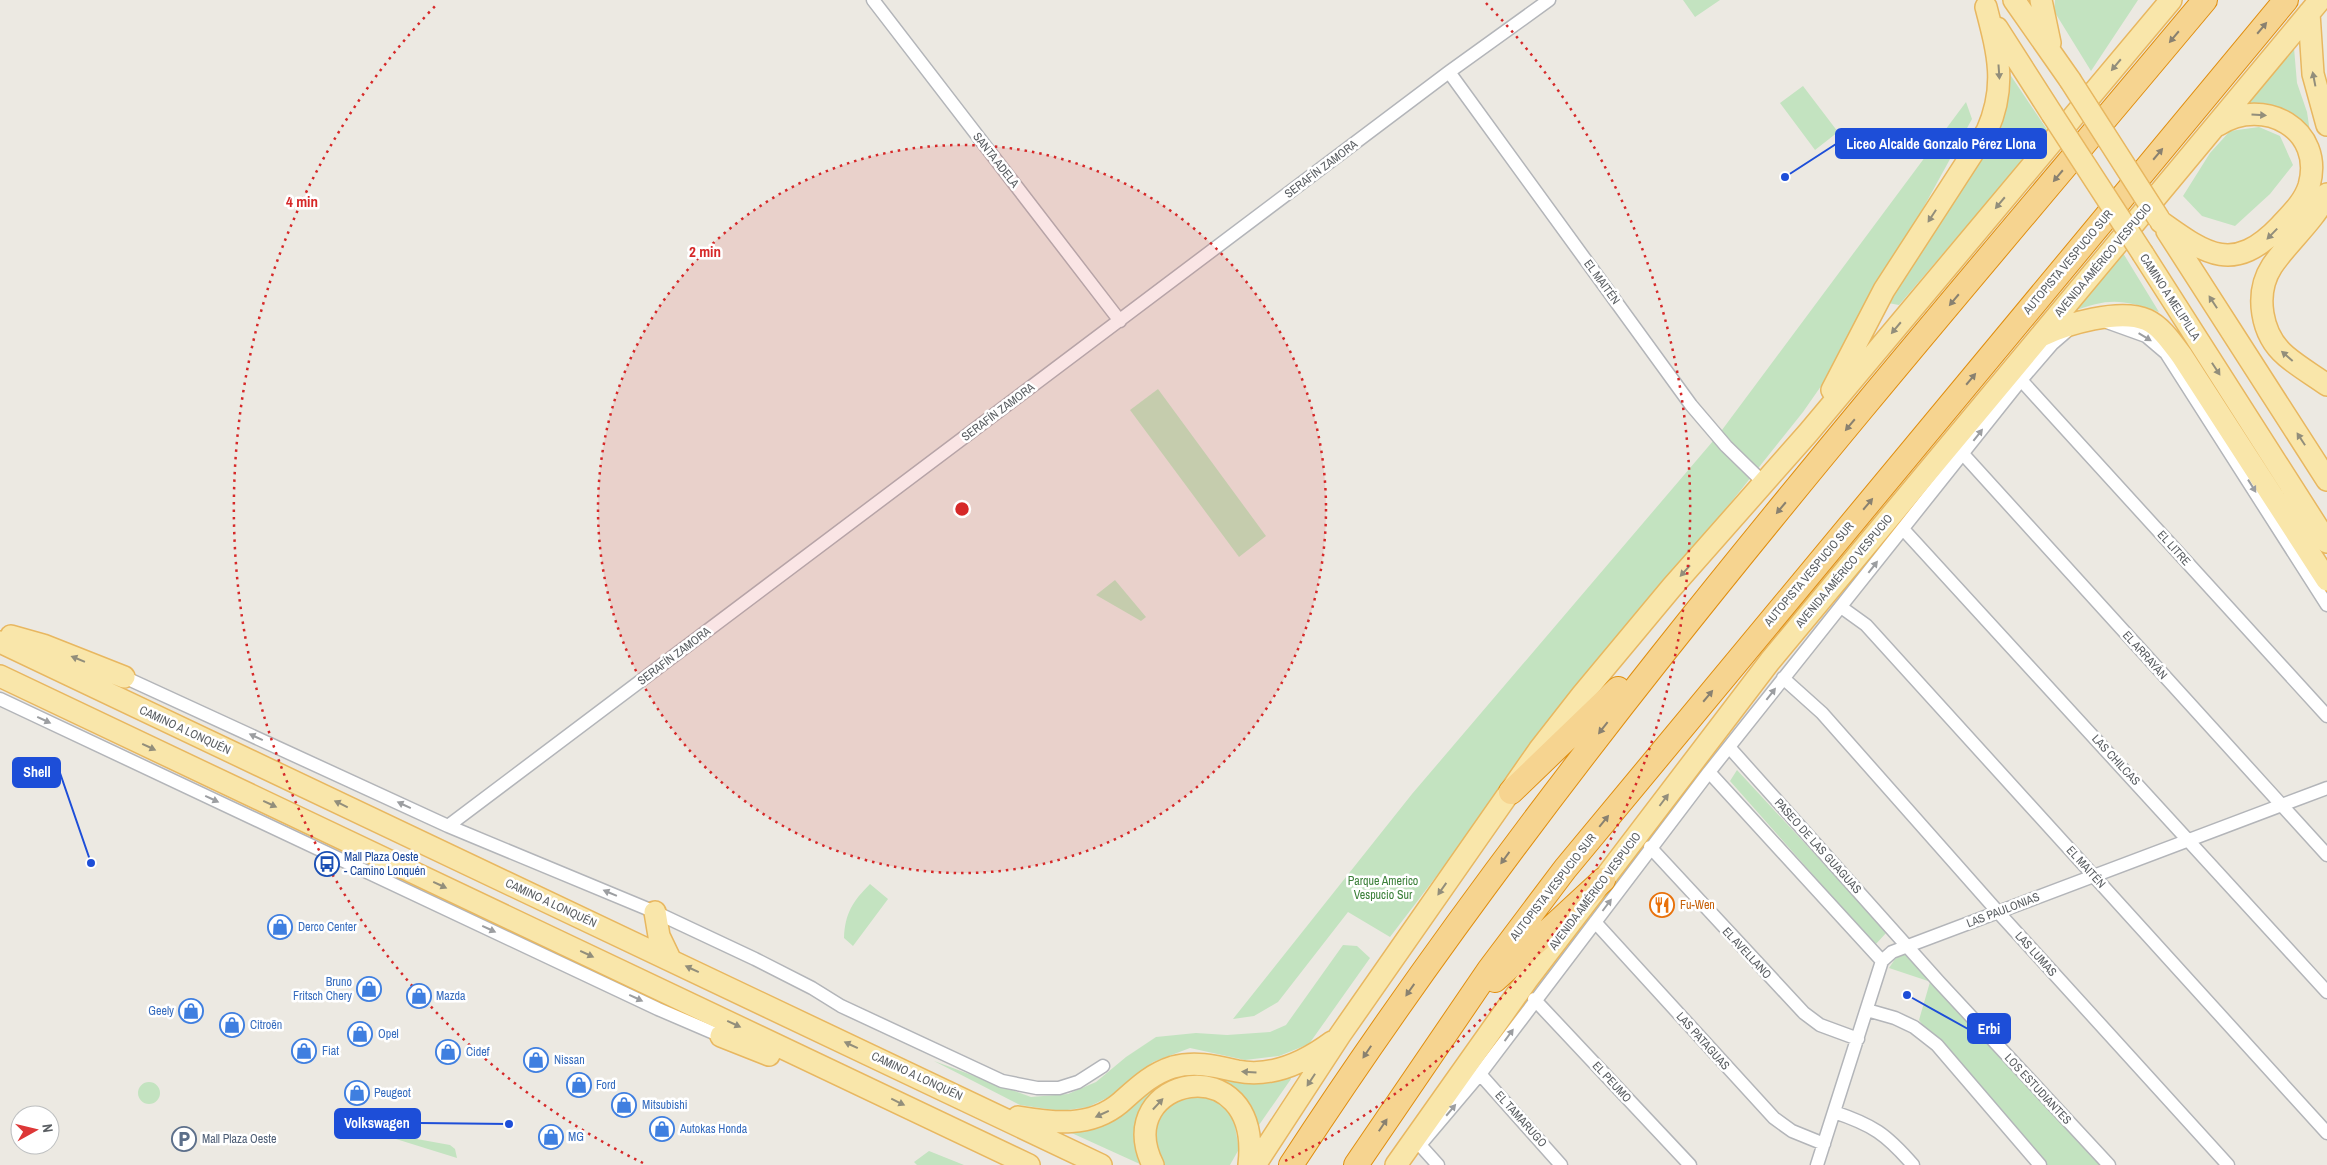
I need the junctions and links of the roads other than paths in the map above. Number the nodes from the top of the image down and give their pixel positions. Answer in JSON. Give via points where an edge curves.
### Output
{"nodes":[{"id":1,"x":872,"y":0,"type":"edge"},
{"id":2,"x":1548,"y":0,"type":"edge"},
{"id":3,"x":2014,"y":0,"type":"edge"},
{"id":4,"x":2041,"y":0,"type":"edge"},
{"id":5,"x":2156,"y":0,"type":"edge"},
{"id":6,"x":2170,"y":0,"type":"edge"},
{"id":7,"x":2205,"y":0,"type":"edge"},
{"id":8,"x":2286,"y":0,"type":"edge"},
{"id":9,"x":1983,"y":4,"type":"edge"},
{"id":10,"x":2314,"y":7,"type":"edge"},
{"id":11,"x":2147,"y":28,"type":"junction"},
{"id":12,"x":2053,"y":55,"type":"junction"},
{"id":13,"x":1449,"y":72,"type":"junction"},
{"id":14,"x":2327,"y":126,"type":"edge"},
{"id":15,"x":2213,"y":128,"type":"junction"},
{"id":16,"x":2327,"y":194,"type":"edge"},
{"id":17,"x":2160,"y":220,"type":"junction"},
{"id":18,"x":1120,"y":321,"type":"junction"},
{"id":19,"x":2082,"y":322,"type":"junction"},
{"id":20,"x":2038,"y":337,"type":"junction"},
{"id":21,"x":2021,"y":380,"type":"junction"},
{"id":22,"x":2327,"y":385,"type":"edge"},
{"id":23,"x":1808,"y":433,"type":"junction"},
{"id":24,"x":1963,"y":454,"type":"junction"},
{"id":25,"x":2327,"y":480,"type":"edge"},
{"id":26,"x":1765,"y":484,"type":"junction"},
{"id":27,"x":2300,"y":500,"type":"junction"},
{"id":28,"x":2327,"y":511,"type":"edge"},
{"id":29,"x":1903,"y":529,"type":"junction"},
{"id":30,"x":2327,"y":542,"type":"edge"},
{"id":31,"x":2327,"y":580,"type":"edge"},
{"id":32,"x":2327,"y":605,"type":"edge"},
{"id":33,"x":1842,"y":607,"type":"junction"},
{"id":34,"x":1687,"y":621,"type":"junction"},
{"id":35,"x":0,"y":634,"type":"edge"},
{"id":36,"x":0,"y":642,"type":"edge"},
{"id":37,"x":0,"y":676,"type":"edge"},
{"id":38,"x":124,"y":677,"type":"joint"},
{"id":39,"x":1783,"y":678,"type":"junction"},
{"id":40,"x":0,"y":699,"type":"edge"},
{"id":41,"x":2327,"y":716,"type":"edge"},
{"id":42,"x":1729,"y":747,"type":"junction"},
{"id":43,"x":1709,"y":772,"type":"junction"},
{"id":44,"x":2327,"y":788,"type":"edge"},
{"id":45,"x":1511,"y":792,"type":"junction"},
{"id":46,"x":2281,"y":805,"type":"junction"},
{"id":47,"x":448,"y":826,"type":"junction"},
{"id":48,"x":2189,"y":840,"type":"junction"},
{"id":49,"x":1650,"y":847,"type":"junction"},
{"id":50,"x":2327,"y":855,"type":"edge"},
{"id":51,"x":2094,"y":876,"type":"junction"},
{"id":52,"x":1603,"y":880,"type":"junction"},
{"id":53,"x":655,"y":912,"type":"junction"},
{"id":54,"x":1998,"y":912,"type":"junction"},
{"id":55,"x":1595,"y":922,"type":"junction"},
{"id":56,"x":1908,"y":945,"type":"junction"},
{"id":57,"x":670,"y":959,"type":"junction"},
{"id":58,"x":1882,"y":961,"type":"junction"},
{"id":59,"x":2327,"y":992,"type":"edge"},
{"id":60,"x":1534,"y":1000,"type":"junction"},
{"id":61,"x":1867,"y":1010,"type":"junction"},
{"id":62,"x":1459,"y":1014,"type":"junction"},
{"id":63,"x":720,"y":1036,"type":"joint"},
{"id":64,"x":1340,"y":1036,"type":"junction"},
{"id":65,"x":1858,"y":1038,"type":"junction"},
{"id":66,"x":1103,"y":1066,"type":"dead end"},
{"id":67,"x":1480,"y":1074,"type":"junction"},
{"id":68,"x":854,"y":1081,"type":"junction"},
{"id":69,"x":990,"y":1111,"type":"junction"},
{"id":70,"x":1834,"y":1112,"type":"junction"},
{"id":71,"x":2327,"y":1133,"type":"edge"},
{"id":72,"x":1824,"y":1144,"type":"junction"},
{"id":73,"x":1420,"y":1145,"type":"junction"},
{"id":74,"x":1029,"y":1165,"type":"edge"},
{"id":75,"x":1102,"y":1165,"type":"edge"},
{"id":76,"x":1153,"y":1165,"type":"edge"},
{"id":77,"x":1248,"y":1165,"type":"edge"},
{"id":78,"x":1255,"y":1165,"type":"edge"},
{"id":79,"x":1291,"y":1165,"type":"edge"},
{"id":80,"x":1356,"y":1165,"type":"edge"},
{"id":81,"x":1396,"y":1165,"type":"edge"},
{"id":82,"x":1401,"y":1165,"type":"edge"},
{"id":83,"x":1438,"y":1165,"type":"edge"},
{"id":84,"x":1561,"y":1165,"type":"edge"},
{"id":85,"x":1690,"y":1165,"type":"edge"},
{"id":86,"x":1817,"y":1165,"type":"edge"},
{"id":87,"x":1913,"y":1165,"type":"edge"},
{"id":88,"x":2040,"y":1165,"type":"edge"},
{"id":89,"x":2109,"y":1165,"type":"edge"},
{"id":90,"x":2228,"y":1165,"type":"edge"}],
"edges":[{"from":1,"to":18,"type":"street","name":"SANTA ADELA"},
{"from":2,"to":13,"type":"street","name":"SERAFÍN ZAMORA"},
{"from":3,"to":12,"type":"main road"},
{"from":4,"to":12,"type":"main road"},
{"from":5,"to":11,"type":"main road"},
{"from":6,"to":11,"type":"main road"},
{"from":7,"to":34,"type":"highway","one_way":true},
{"from":62,"to":8,"type":"highway","name":"AUTOPISTA VESPUCIO SUR","one_way":true,"via":[[1520,928],[1601,825]]},
{"from":9,"to":23,"type":"main road","one_way":true,"via":[[1997,52],[2000,77],[1992,120],[1884,290]]},
{"from":9,"to":27,"type":"main road","name":"CAMINO A MELIPILLA","one_way":true,"bridge":true},
{"from":14,"to":10,"type":"main road","one_way":true,"via":[[2313,74]]},
{"from":10,"to":15,"type":"main road","name":"AVENIDA AMÉRICO VESPUCIO"},
{"from":11,"to":23,"type":"main road","one_way":true},
{"from":12,"to":17,"type":"main road","bridge":true},
{"from":13,"to":18,"type":"street","name":"SERAFÍN ZAMORA"},
{"from":13,"to":26,"type":"street","name":"EL MAITÉN","via":[[1691,405]]},
{"from":15,"to":17,"type":"main road","one_way":true,"via":[[2248,114],[2270,116],[2288,123],[2299,134],[2309,157],[2311,177],[2305,195],[2267,240],[2241,254],[2218,254],[2199,248]]},
{"from":15,"to":20,"type":"main road","name":"AVENIDA AMÉRICO VESPUCIO"},
{"from":22,"to":16,"type":"main road","one_way":true,"via":[[2279,348],[2266,325],[2262,299],[2272,266]]},
{"from":25,"to":17,"type":"main road","one_way":true},
{"from":18,"to":47,"type":"street","name":"SERAFÍN ZAMORA"},
{"from":19,"to":20,"type":"main road"},
{"from":19,"to":21,"type":"street","name":"AVENIDA AMÉRICO VESPUCIO","via":[[2059,337]]},
{"from":19,"to":31,"type":"main road","via":[[2138,318],[2147,320],[2162,331],[2182,356]]},
{"from":19,"to":32,"type":"street","one_way":true,"via":[[2106,322],[2135,331],[2166,353]]},
{"from":52,"to":20,"type":"main road","name":"AVENIDA AMÉRICO VESPUCIO","one_way":true,"via":[[1776,654]]},
{"from":24,"to":21,"type":"street","name":"AVENIDA AMÉRICO VESPUCIO","one_way":true},
{"from":21,"to":41,"type":"street","name":"EL LITRE"},
{"from":23,"to":26,"type":"main road"},
{"from":24,"to":29,"type":"street","name":"AVENIDA AMÉRICO VESPUCIO"},
{"from":24,"to":46,"type":"street","name":"EL ARRAYÁN"},
{"from":26,"to":45,"type":"main road","one_way":true,"via":[[1626,640],[1539,750]]},
{"from":27,"to":28,"type":"main road"},
{"from":27,"to":30,"type":"main road","name":"CAMINO A MELIPILLA"},
{"from":33,"to":29,"type":"street","name":"AVENIDA AMÉRICO VESPUCIO","one_way":true},
{"from":29,"to":48,"type":"street","name":"LAS CHILCAS"},
{"from":33,"to":39,"type":"street","name":"AVENIDA AMÉRICO VESPUCIO"},
{"from":33,"to":51,"type":"street","name":"EL MAITÉN","via":[[1866,625]]},
{"from":34,"to":45,"type":"highway"},
{"from":34,"to":79,"type":"highway","one_way":true,"via":[[1509,851],[1394,1012]]},
{"from":38,"to":35,"type":"main road","one_way":true,"via":[[43,645]]},
{"from":57,"to":36,"type":"main road","name":"CAMINO A LONQUÉN","one_way":true},
{"from":37,"to":68,"type":"main road","one_way":true},
{"from":47,"to":38,"type":"street","name":"CAMINO A LONQUÉN","one_way":true},
{"from":42,"to":39,"type":"street","name":"AVENIDA AMÉRICO VESPUCIO","one_way":true},
{"from":39,"to":54,"type":"street","name":"LAS LUMAS","via":[[1822,713]]},
{"from":40,"to":63,"type":"street","one_way":true},
{"from":42,"to":43,"type":"street","name":"AVENIDA AMÉRICO VESPUCIO"},
{"from":42,"to":56,"type":"street","name":"PASEO DE LAS GUAGUAS"},
{"from":43,"to":49,"type":"street","name":"AVENIDA AMÉRICO VESPUCIO"},
{"from":43,"to":58,"type":"street"},
{"from":44,"to":46,"type":"street","name":"LAS PAULONIAS"},
{"from":45,"to":64,"type":"main road","one_way":true},
{"from":46,"to":48,"type":"street","name":"LAS PAULONIAS"},
{"from":46,"to":50,"type":"street","name":"EL ARRAYÁN"},
{"from":53,"to":47,"type":"street","name":"CAMINO A LONQUÉN","one_way":true},
{"from":48,"to":51,"type":"street","name":"LAS PAULONIAS"},
{"from":48,"to":59,"type":"street","name":"LAS CHILCAS"},
{"from":55,"to":49,"type":"street","name":"AVENIDA AMÉRICO VESPUCIO","one_way":true},
{"from":49,"to":65,"type":"street","name":"EL AVELLANO","via":[[1804,1014],[1820,1025]]},
{"from":51,"to":54,"type":"street","name":"LAS PAULONIAS"},
{"from":51,"to":71,"type":"street","name":"EL MAITÉN"},
{"from":52,"to":62,"type":"highway"},
{"from":52,"to":81,"type":"main road","name":"AVENIDA AMÉRICO VESPUCIO","via":[[1526,980]]},
{"from":53,"to":57,"type":"main road","via":[[659,936]]},
{"from":53,"to":66,"type":"street","name":"CAMINO A LONQUÉN","via":[[755,958],[841,1006],[1002,1081],[1037,1088],[1059,1088],[1078,1082]]},
{"from":54,"to":56,"type":"street","name":"LAS PAULONIAS"},
{"from":54,"to":90,"type":"street","name":"LAS LUMAS"},
{"from":55,"to":60,"type":"street","name":"AVENIDA AMÉRICO VESPUCIO"},
{"from":55,"to":72,"type":"street","name":"LAS PATAGUAS","via":[[1767,1112],[1792,1131]]},
{"from":56,"to":58,"type":"street","name":"LAS PAULONIAS"},
{"from":56,"to":89,"type":"street","name":"LOS ESTUDIANTES"},
{"from":69,"to":57,"type":"main road","name":"CAMINO A LONQUÉN","one_way":true},
{"from":58,"to":61,"type":"street"},
{"from":67,"to":60,"type":"street","name":"AVENIDA AMÉRICO VESPUCIO","one_way":true},
{"from":60,"to":85,"type":"street","name":"EL PEUMO"},
{"from":61,"to":65,"type":"street"},
{"from":61,"to":88,"type":"street","via":[[1914,1027],[1936,1045]]},
{"from":80,"to":62,"type":"highway","name":"AUTOPISTA VESPUCIO SUR","one_way":true},
{"from":63,"to":68,"type":"main road"},
{"from":64,"to":69,"type":"main road","one_way":true,"via":[[1299,1063],[1278,1070],[1254,1072],[1197,1064],[1173,1067],[1142,1082],[1110,1110],[1086,1120],[1052,1122]]},
{"from":64,"to":78,"type":"main road","one_way":true},
{"from":65,"to":70,"type":"street"},
{"from":73,"to":67,"type":"street","name":"AVENIDA AMÉRICO VESPUCIO","one_way":true},
{"from":67,"to":84,"type":"street","name":"EL TAMARUGO"},
{"from":68,"to":74,"type":"main road","one_way":true},
{"from":69,"to":75,"type":"main road","name":"CAMINO A LONQUÉN"},
{"from":70,"to":72,"type":"street"},
{"from":70,"to":87,"type":"street","via":[[1874,1128]]},
{"from":72,"to":86,"type":"street"},
{"from":73,"to":82,"type":"main road"},
{"from":73,"to":83,"type":"street"},
{"from":76,"to":77,"type":"main road","one_way":true,"via":[[1146,1137],[1148,1118],[1172,1092],[1187,1086],[1222,1093],[1236,1104],[1242,1113],[1250,1144]]}]}
